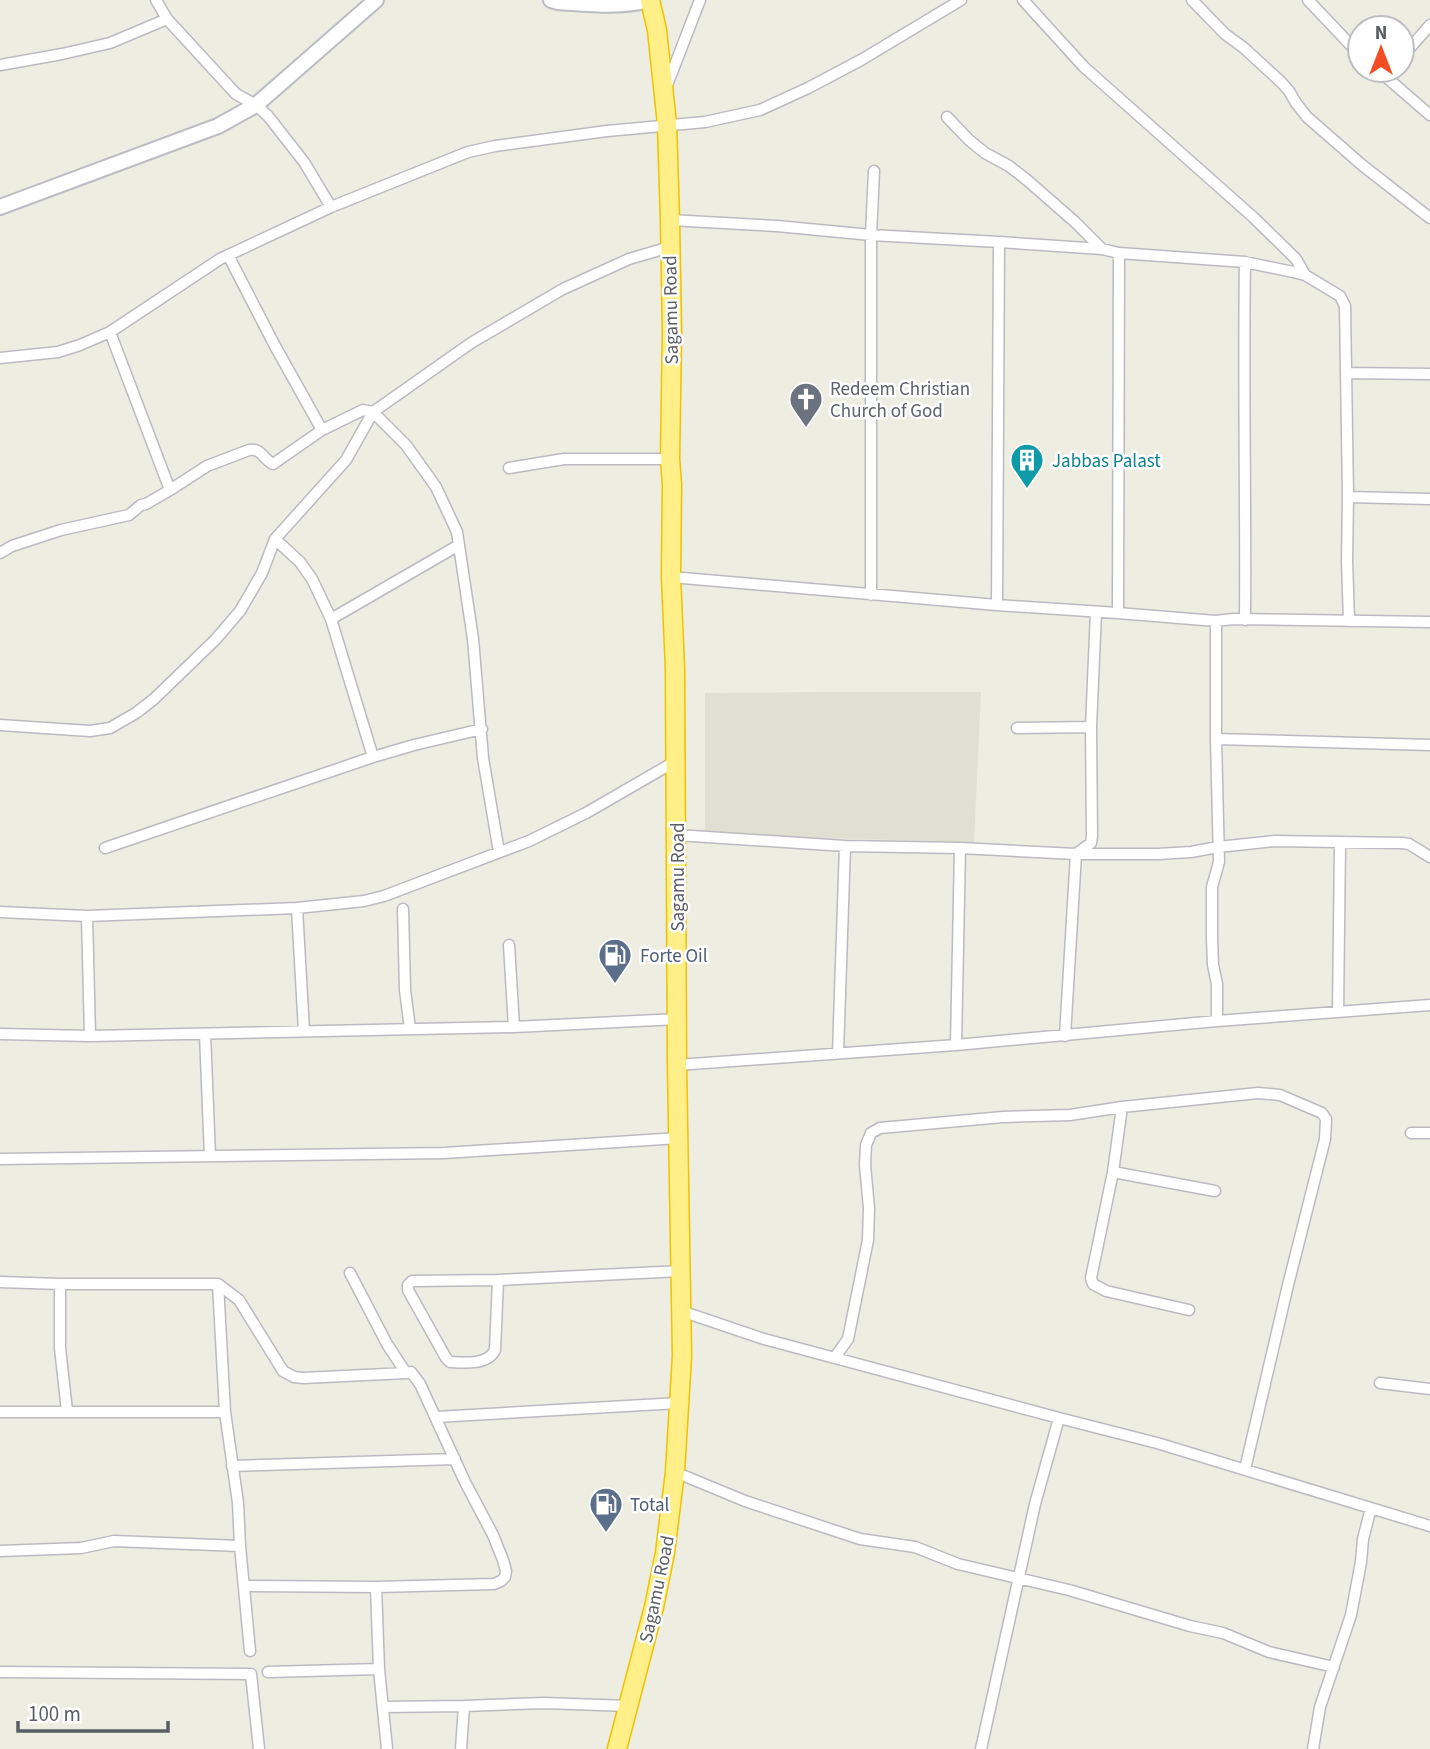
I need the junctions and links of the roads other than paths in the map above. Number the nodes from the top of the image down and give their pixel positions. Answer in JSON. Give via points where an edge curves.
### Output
{"nodes":[{"id":1,"x":156,"y":0,"type":"edge"},
{"id":2,"x":376,"y":0,"type":"edge"},
{"id":3,"x":551,"y":0,"type":"edge"},
{"id":4,"x":650,"y":0,"type":"edge"},
{"id":5,"x":700,"y":0,"type":"edge"},
{"id":6,"x":961,"y":0,"type":"edge"},
{"id":7,"x":1023,"y":0,"type":"edge"},
{"id":8,"x":1192,"y":0,"type":"edge"},
{"id":9,"x":1308,"y":0,"type":"edge"},
{"id":10,"x":167,"y":19,"type":"junction"},
{"id":11,"x":1430,"y":25,"type":"edge"},
{"id":12,"x":1346,"y":40,"type":"edge"},
{"id":13,"x":1416,"y":41,"type":"edge"},
{"id":14,"x":0,"y":65,"type":"edge"},
{"id":15,"x":1398,"y":84,"type":"edge"},
{"id":16,"x":664,"y":93,"type":"junction"},
{"id":17,"x":256,"y":104,"type":"junction"},
{"id":18,"x":1430,"y":115,"type":"edge"},
{"id":19,"x":947,"y":117,"type":"dead end"},
{"id":20,"x":667,"y":124,"type":"junction"},
{"id":21,"x":874,"y":171,"type":"dead end"},
{"id":22,"x":0,"y":207,"type":"edge"},
{"id":23,"x":331,"y":208,"type":"junction"},
{"id":24,"x":1430,"y":218,"type":"edge"},
{"id":25,"x":670,"y":220,"type":"junction"},
{"id":26,"x":872,"y":235,"type":"junction"},
{"id":27,"x":999,"y":242,"type":"junction"},
{"id":28,"x":670,"y":247,"type":"junction"},
{"id":29,"x":1102,"y":249,"type":"junction"},
{"id":30,"x":1119,"y":253,"type":"junction"},
{"id":31,"x":228,"y":255,"type":"junction"},
{"id":32,"x":1245,"y":262,"type":"junction"},
{"id":33,"x":1305,"y":275,"type":"junction"},
{"id":34,"x":110,"y":332,"type":"junction"},
{"id":35,"x":0,"y":358,"type":"edge"},
{"id":36,"x":1346,"y":373,"type":"junction"},
{"id":37,"x":1430,"y":374,"type":"edge"},
{"id":38,"x":373,"y":412,"type":"junction"},
{"id":39,"x":322,"y":430,"type":"junction"},
{"id":40,"x":670,"y":459,"type":"junction"},
{"id":41,"x":509,"y":468,"type":"dead end"},
{"id":42,"x":170,"y":490,"type":"junction"},
{"id":43,"x":1348,"y":497,"type":"junction"},
{"id":44,"x":1430,"y":499,"type":"edge"},
{"id":45,"x":275,"y":539,"type":"junction"},
{"id":46,"x":459,"y":545,"type":"junction"},
{"id":47,"x":0,"y":553,"type":"edge"},
{"id":48,"x":671,"y":577,"type":"junction"},
{"id":49,"x":871,"y":595,"type":"junction"},
{"id":50,"x":997,"y":606,"type":"junction"},
{"id":51,"x":1096,"y":612,"type":"junction"},
{"id":52,"x":1118,"y":612,"type":"junction"},
{"id":53,"x":331,"y":618,"type":"junction"},
{"id":54,"x":1245,"y":620,"type":"junction"},
{"id":55,"x":1216,"y":621,"type":"junction"},
{"id":56,"x":1349,"y":621,"type":"junction"},
{"id":57,"x":1430,"y":622,"type":"edge"},
{"id":58,"x":0,"y":725,"type":"edge"},
{"id":59,"x":1091,"y":727,"type":"junction"},
{"id":60,"x":1017,"y":728,"type":"dead end"},
{"id":61,"x":482,"y":729,"type":"junction"},
{"id":62,"x":1216,"y":739,"type":"junction"},
{"id":63,"x":1430,"y":745,"type":"edge"},
{"id":64,"x":373,"y":757,"type":"junction"},
{"id":65,"x":676,"y":761,"type":"junction"},
{"id":66,"x":677,"y":835,"type":"junction"},
{"id":67,"x":1340,"y":843,"type":"junction"},
{"id":68,"x":845,"y":846,"type":"junction"},
{"id":69,"x":105,"y":848,"type":"dead end"},
{"id":70,"x":960,"y":848,"type":"junction"},
{"id":71,"x":1218,"y":848,"type":"junction"},
{"id":72,"x":499,"y":852,"type":"junction"},
{"id":73,"x":1076,"y":854,"type":"junction"},
{"id":74,"x":1430,"y":857,"type":"edge"},
{"id":75,"x":297,"y":908,"type":"junction"},
{"id":76,"x":403,"y":909,"type":"dead end"},
{"id":77,"x":0,"y":912,"type":"edge"},
{"id":78,"x":87,"y":916,"type":"junction"},
{"id":79,"x":509,"y":945,"type":"dead end"},
{"id":80,"x":1430,"y":1005,"type":"edge"},
{"id":81,"x":1338,"y":1012,"type":"junction"},
{"id":82,"x":678,"y":1019,"type":"junction"},
{"id":83,"x":1217,"y":1021,"type":"junction"},
{"id":84,"x":514,"y":1027,"type":"junction"},
{"id":85,"x":410,"y":1029,"type":"junction"},
{"id":86,"x":304,"y":1031,"type":"junction"},
{"id":87,"x":0,"y":1034,"type":"edge"},
{"id":88,"x":205,"y":1034,"type":"junction"},
{"id":89,"x":90,"y":1036,"type":"junction"},
{"id":90,"x":1065,"y":1036,"type":"junction"},
{"id":91,"x":956,"y":1045,"type":"junction"},
{"id":92,"x":838,"y":1054,"type":"junction"},
{"id":93,"x":677,"y":1065,"type":"junction"},
{"id":94,"x":1122,"y":1107,"type":"junction"},
{"id":95,"x":1412,"y":1133,"type":"dead end"},
{"id":96,"x":1430,"y":1133,"type":"edge"},
{"id":97,"x":679,"y":1138,"type":"junction"},
{"id":98,"x":210,"y":1156,"type":"junction"},
{"id":99,"x":0,"y":1159,"type":"edge"},
{"id":100,"x":1113,"y":1172,"type":"junction"},
{"id":101,"x":1215,"y":1191,"type":"dead end"},
{"id":102,"x":681,"y":1271,"type":"junction"},
{"id":103,"x":350,"y":1273,"type":"dead end"},
{"id":104,"x":498,"y":1280,"type":"junction"},
{"id":105,"x":0,"y":1282,"type":"edge"},
{"id":106,"x":60,"y":1284,"type":"junction"},
{"id":107,"x":218,"y":1284,"type":"junction"},
{"id":108,"x":1189,"y":1310,"type":"dead end"},
{"id":109,"x":681,"y":1311,"type":"junction"},
{"id":110,"x":848,"y":1339,"type":"junction"},
{"id":111,"x":835,"y":1357,"type":"junction"},
{"id":112,"x":854,"y":1363,"type":"junction"},
{"id":113,"x":406,"y":1373,"type":"junction"},
{"id":114,"x":1380,"y":1383,"type":"dead end"},
{"id":115,"x":1430,"y":1389,"type":"edge"},
{"id":116,"x":679,"y":1403,"type":"junction"},
{"id":117,"x":67,"y":1411,"type":"junction"},
{"id":118,"x":0,"y":1412,"type":"edge"},
{"id":119,"x":225,"y":1412,"type":"junction"},
{"id":120,"x":436,"y":1417,"type":"junction"},
{"id":121,"x":1059,"y":1418,"type":"junction"},
{"id":122,"x":455,"y":1460,"type":"junction"},
{"id":123,"x":232,"y":1466,"type":"junction"},
{"id":124,"x":1245,"y":1469,"type":"junction"},
{"id":125,"x":675,"y":1472,"type":"junction"},
{"id":126,"x":1371,"y":1508,"type":"junction"},
{"id":127,"x":1430,"y":1526,"type":"edge"},
{"id":128,"x":240,"y":1546,"type":"junction"},
{"id":129,"x":0,"y":1551,"type":"edge"},
{"id":130,"x":1020,"y":1579,"type":"junction"},
{"id":131,"x":245,"y":1586,"type":"junction"},
{"id":132,"x":376,"y":1587,"type":"junction"},
{"id":133,"x":250,"y":1651,"type":"dead end"},
{"id":134,"x":1334,"y":1667,"type":"junction"},
{"id":135,"x":379,"y":1669,"type":"junction"},
{"id":136,"x":0,"y":1672,"type":"edge"},
{"id":137,"x":268,"y":1672,"type":"dead end"},
{"id":138,"x":464,"y":1706,"type":"junction"},
{"id":139,"x":629,"y":1706,"type":"junction"},
{"id":140,"x":383,"y":1707,"type":"junction"},
{"id":141,"x":259,"y":1749,"type":"edge"},
{"id":142,"x":387,"y":1749,"type":"edge"},
{"id":143,"x":464,"y":1749,"type":"edge"},
{"id":144,"x":618,"y":1749,"type":"edge"},
{"id":145,"x":981,"y":1749,"type":"edge"},
{"id":146,"x":1313,"y":1749,"type":"edge"}],
"edges":[{"from":1,"to":10,"type":"street"},
{"from":2,"to":17,"type":"street"},
{"from":3,"to":4,"type":"street","via":[[607,5]]},
{"from":4,"to":16,"type":"highway","name":"Sagamu Road"},
{"from":5,"to":16,"type":"street"},
{"from":6,"to":20,"type":"street","via":[[861,60],[760,110]]},
{"from":7,"to":33,"type":"street","via":[[1084,67],[1254,218],[1296,259]]},
{"from":8,"to":24,"type":"street","via":[[1281,82],[1307,117]]},
{"from":9,"to":12,"type":"street"},
{"from":10,"to":14,"type":"street","via":[[110,43]]},
{"from":10,"to":17,"type":"street","via":[[236,94]]},
{"from":11,"to":13,"type":"street"},
{"from":15,"to":18,"type":"street"},
{"from":16,"to":20,"type":"highway","name":"Sagamu Road"},
{"from":17,"to":22,"type":"street","via":[[218,126]]},
{"from":17,"to":23,"type":"street","via":[[304,162]]},
{"from":19,"to":29,"type":"street","via":[[985,153],[1027,180]]},
{"from":20,"to":23,"type":"street","via":[[468,152]]},
{"from":20,"to":25,"type":"highway","name":"Sagamu Road"},
{"from":21,"to":26,"type":"street"},
{"from":23,"to":31,"type":"street"},
{"from":25,"to":26,"type":"street"},
{"from":25,"to":28,"type":"highway","name":"Sagamu Road"},
{"from":26,"to":27,"type":"street"},
{"from":26,"to":49,"type":"street"},
{"from":27,"to":29,"type":"street"},
{"from":27,"to":50,"type":"street"},
{"from":28,"to":38,"type":"street","via":[[629,258],[563,289],[471,343]]},
{"from":28,"to":40,"type":"highway","name":"Sagamu Road"},
{"from":29,"to":30,"type":"street"},
{"from":30,"to":32,"type":"street"},
{"from":30,"to":52,"type":"street"},
{"from":31,"to":34,"type":"street"},
{"from":31,"to":39,"type":"street"},
{"from":32,"to":33,"type":"street"},
{"from":32,"to":54,"type":"street"},
{"from":33,"to":36,"type":"street","via":[[1343,300]]},
{"from":34,"to":35,"type":"street","via":[[58,352]]},
{"from":34,"to":42,"type":"street"},
{"from":36,"to":37,"type":"street"},
{"from":36,"to":43,"type":"street"},
{"from":38,"to":39,"type":"street","via":[[355,412]]},
{"from":38,"to":45,"type":"street","via":[[346,460]]},
{"from":38,"to":46,"type":"street","via":[[406,445],[436,487]]},
{"from":39,"to":42,"type":"street","via":[[273,464],[260,452],[249,450],[207,466]]},
{"from":40,"to":41,"type":"street","via":[[564,459]]},
{"from":40,"to":48,"type":"highway","name":"Sagamu Road"},
{"from":42,"to":47,"type":"street","via":[[129,515],[61,530]]},
{"from":43,"to":44,"type":"street"},
{"from":43,"to":56,"type":"street"},
{"from":45,"to":53,"type":"street","via":[[300,562]]},
{"from":45,"to":58,"type":"street","via":[[240,611],[136,713],[110,728],[90,732]]},
{"from":46,"to":53,"type":"street"},
{"from":46,"to":61,"type":"street"},
{"from":48,"to":49,"type":"street"},
{"from":48,"to":65,"type":"highway","name":"Sagamu Road"},
{"from":49,"to":50,"type":"street"},
{"from":50,"to":51,"type":"street"},
{"from":51,"to":52,"type":"street"},
{"from":51,"to":59,"type":"street"},
{"from":52,"to":55,"type":"street"},
{"from":53,"to":64,"type":"street"},
{"from":54,"to":55,"type":"street"},
{"from":54,"to":56,"type":"street"},
{"from":55,"to":62,"type":"street"},
{"from":56,"to":57,"type":"street"},
{"from":59,"to":60,"type":"street"},
{"from":59,"to":73,"type":"street","via":[[1091,843]]},
{"from":61,"to":64,"type":"street"},
{"from":61,"to":72,"type":"street"},
{"from":62,"to":63,"type":"street"},
{"from":62,"to":71,"type":"street"},
{"from":64,"to":69,"type":"street"},
{"from":65,"to":66,"type":"highway","name":"Sagamu Road"},
{"from":65,"to":72,"type":"street","via":[[586,813]]},
{"from":66,"to":68,"type":"street"},
{"from":66,"to":82,"type":"highway","name":"Sagamu Road"},
{"from":67,"to":71,"type":"street","via":[[1275,841]]},
{"from":67,"to":74,"type":"street","via":[[1409,844]]},
{"from":67,"to":81,"type":"street"},
{"from":68,"to":70,"type":"street"},
{"from":68,"to":92,"type":"street"},
{"from":70,"to":73,"type":"street"},
{"from":70,"to":91,"type":"street"},
{"from":71,"to":73,"type":"street"},
{"from":71,"to":83,"type":"street","via":[[1212,895]]},
{"from":72,"to":75,"type":"street","via":[[384,896]]},
{"from":73,"to":90,"type":"street"},
{"from":75,"to":78,"type":"street"},
{"from":75,"to":86,"type":"street"},
{"from":76,"to":85,"type":"street"},
{"from":77,"to":78,"type":"street"},
{"from":78,"to":89,"type":"street"},
{"from":79,"to":84,"type":"street"},
{"from":80,"to":81,"type":"street"},
{"from":81,"to":83,"type":"street"},
{"from":82,"to":84,"type":"street"},
{"from":82,"to":93,"type":"highway","name":"Sagamu Road"},
{"from":83,"to":90,"type":"street"},
{"from":84,"to":85,"type":"street"},
{"from":85,"to":86,"type":"street"},
{"from":86,"to":88,"type":"street"},
{"from":87,"to":89,"type":"street"},
{"from":88,"to":89,"type":"street"},
{"from":88,"to":98,"type":"street"},
{"from":90,"to":91,"type":"street"},
{"from":91,"to":92,"type":"street"},
{"from":92,"to":93,"type":"street"},
{"from":93,"to":97,"type":"highway","name":"Sagamu Road"},
{"from":94,"to":100,"type":"street"},
{"from":94,"to":110,"type":"street","via":[[880,1128],[871,1133],[865,1165],[869,1240]]},
{"from":94,"to":124,"type":"street","via":[[1258,1093],[1274,1094],[1322,1113],[1326,1119],[1325,1139]]},
{"from":95,"to":96,"type":"street"},
{"from":97,"to":98,"type":"street","via":[[444,1153]]},
{"from":97,"to":102,"type":"highway","name":"Sagamu Road"},
{"from":98,"to":99,"type":"street"},
{"from":100,"to":101,"type":"street"},
{"from":100,"to":108,"type":"street","via":[[1091,1270],[1093,1284]]},
{"from":102,"to":104,"type":"street"},
{"from":102,"to":109,"type":"highway","name":"Sagamu Road"},
{"from":103,"to":113,"type":"street"},
{"from":104,"to":104,"type":"street","via":[[412,1281],[408,1285],[450,1362],[492,1357]]},
{"from":105,"to":106,"type":"street"},
{"from":106,"to":107,"type":"street"},
{"from":106,"to":117,"type":"street","via":[[60,1348]]},
{"from":107,"to":113,"type":"street","via":[[239,1300],[288,1375]]},
{"from":107,"to":119,"type":"street"},
{"from":109,"to":111,"type":"street"},
{"from":109,"to":116,"type":"highway","name":"Sagamu Road"},
{"from":110,"to":111,"type":"street"},
{"from":110,"to":112,"type":"street"},
{"from":111,"to":112,"type":"street"},
{"from":112,"to":121,"type":"street"},
{"from":113,"to":120,"type":"street","via":[[416,1377]]},
{"from":114,"to":115,"type":"street"},
{"from":116,"to":120,"type":"street"},
{"from":116,"to":125,"type":"highway","name":"Sagamu Road"},
{"from":117,"to":118,"type":"street"},
{"from":117,"to":119,"type":"street"},
{"from":119,"to":123,"type":"street"},
{"from":120,"to":122,"type":"street"},
{"from":121,"to":124,"type":"street"},
{"from":121,"to":130,"type":"street"},
{"from":122,"to":123,"type":"street"},
{"from":122,"to":132,"type":"street","via":[[493,1535],[505,1577],[494,1584]]},
{"from":123,"to":128,"type":"street"},
{"from":124,"to":126,"type":"street"},
{"from":125,"to":130,"type":"street","via":[[860,1539],[915,1547],[958,1564]]},
{"from":125,"to":139,"type":"highway","name":"Sagamu Road","via":[[665,1553]]},
{"from":126,"to":127,"type":"street"},
{"from":126,"to":134,"type":"street","via":[[1351,1615]]},
{"from":128,"to":129,"type":"street","via":[[114,1541],[80,1548]]},
{"from":128,"to":131,"type":"street"},
{"from":130,"to":134,"type":"street"},
{"from":130,"to":145,"type":"street"},
{"from":131,"to":132,"type":"street"},
{"from":131,"to":133,"type":"street"},
{"from":132,"to":135,"type":"street"},
{"from":134,"to":146,"type":"street","via":[[1320,1707]]},
{"from":135,"to":137,"type":"street"},
{"from":135,"to":140,"type":"street"},
{"from":136,"to":141,"type":"street","via":[[251,1674]]},
{"from":138,"to":139,"type":"street"},
{"from":138,"to":140,"type":"street"},
{"from":138,"to":143,"type":"street"},
{"from":139,"to":144,"type":"highway","name":"Sagamu Road"},
{"from":140,"to":142,"type":"street"}]}
